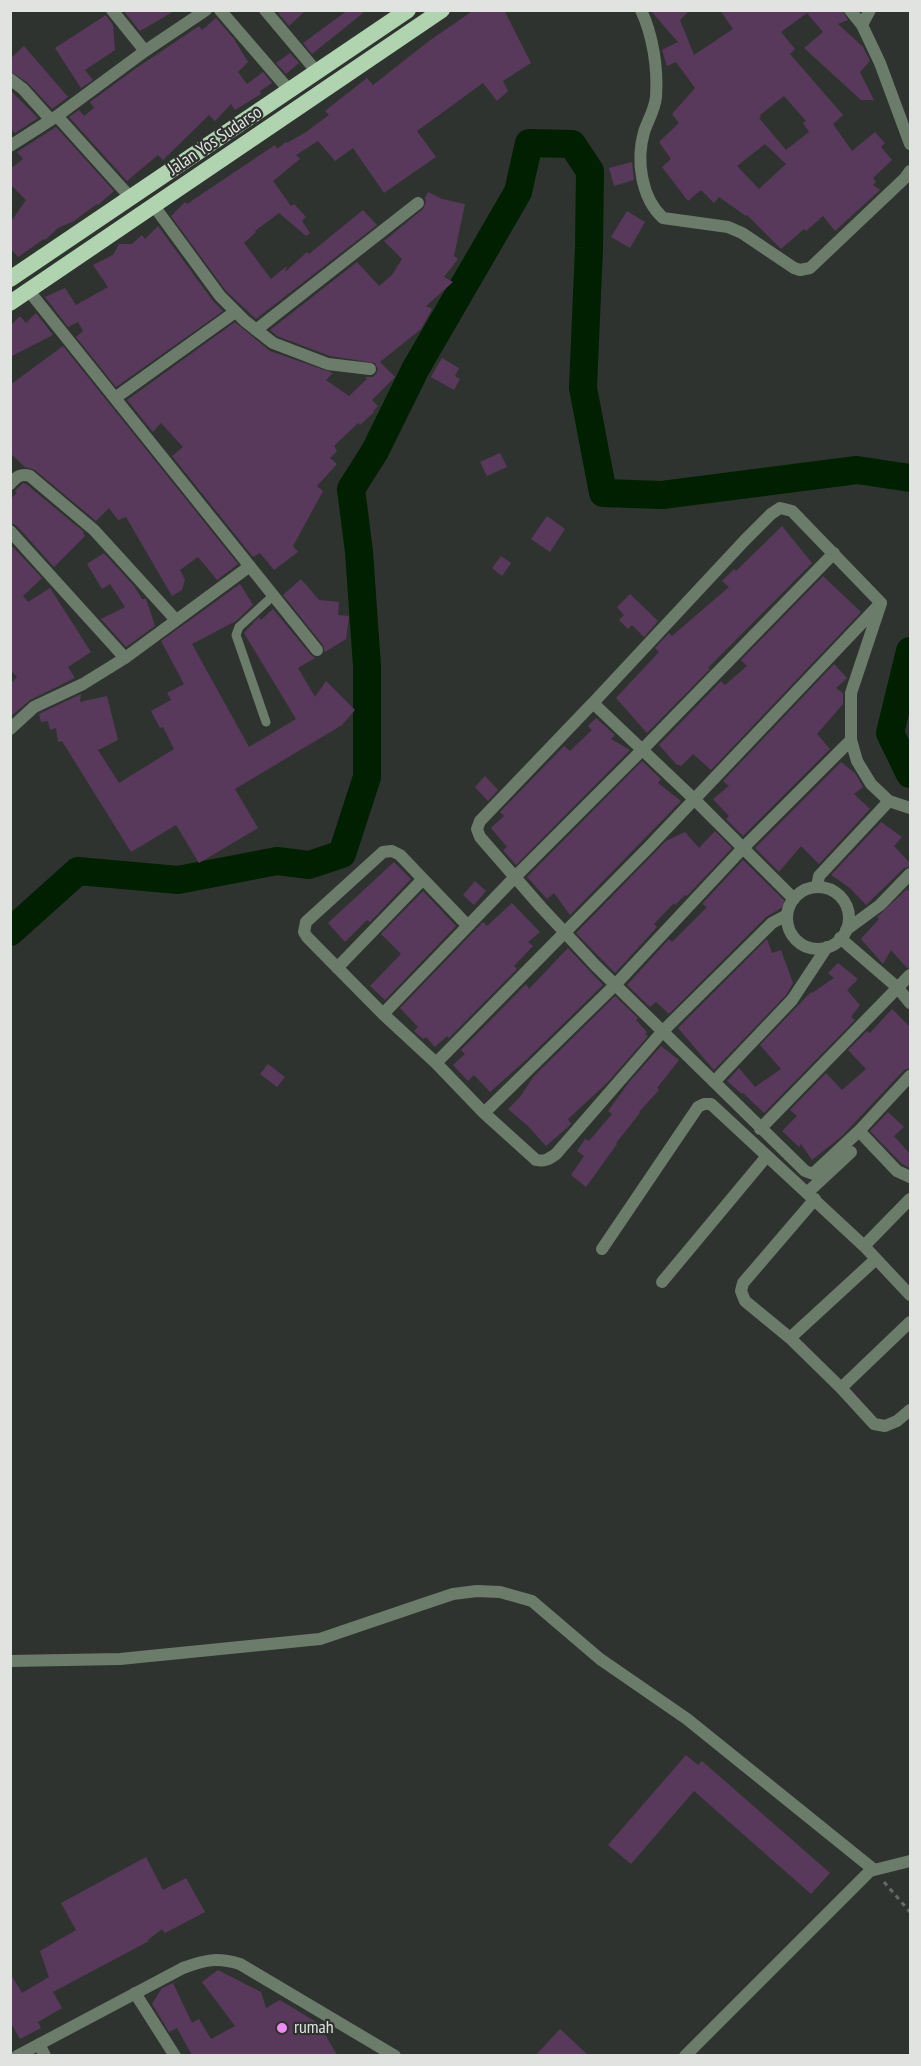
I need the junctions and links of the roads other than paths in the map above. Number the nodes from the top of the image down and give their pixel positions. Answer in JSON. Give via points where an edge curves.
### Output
{"nodes":[{"id":1,"x":112,"y":10,"type":"edge"},
{"id":2,"x":206,"y":10,"type":"edge"},
{"id":3,"x":220,"y":10,"type":"edge"},
{"id":4,"x":265,"y":10,"type":"edge"},
{"id":5,"x":408,"y":10,"type":"edge"},
{"id":6,"x":442,"y":10,"type":"edge"},
{"id":7,"x":641,"y":10,"type":"edge"},
{"id":8,"x":850,"y":10,"type":"edge"},
{"id":9,"x":870,"y":10,"type":"edge"},
{"id":10,"x":862,"y":25,"type":"junction"},
{"id":11,"x":145,"y":51,"type":"junction"},
{"id":12,"x":317,"y":72,"type":"junction"},
{"id":13,"x":10,"y":79,"type":"edge"},
{"id":14,"x":289,"y":90,"type":"junction"},
{"id":15,"x":53,"y":118,"type":"junction"},
{"id":16,"x":13,"y":140,"type":"edge"},
{"id":17,"x":910,"y":144,"type":"edge"},
{"id":18,"x":910,"y":171,"type":"edge"},
{"id":19,"x":130,"y":197,"type":"junction"},
{"id":20,"x":418,"y":203,"type":"dead end"},
{"id":21,"x":154,"y":206,"type":"junction"},
{"id":22,"x":10,"y":279,"type":"edge"},
{"id":23,"x":29,"y":291,"type":"junction"},
{"id":24,"x":10,"y":303,"type":"edge"},
{"id":25,"x":235,"y":312,"type":"junction"},
{"id":26,"x":256,"y":330,"type":"junction"},
{"id":27,"x":370,"y":369,"type":"dead end"},
{"id":28,"x":115,"y":398,"type":"junction"},
{"id":29,"x":10,"y":484,"type":"edge"},
{"id":30,"x":10,"y":531,"type":"edge"},
{"id":31,"x":834,"y":553,"type":"junction"},
{"id":32,"x":250,"y":566,"type":"junction"},
{"id":33,"x":274,"y":595,"type":"junction"},
{"id":34,"x":881,"y":603,"type":"junction"},
{"id":35,"x":176,"y":620,"type":"junction"},
{"id":36,"x":317,"y":650,"type":"dead end"},
{"id":37,"x":125,"y":658,"type":"junction"},
{"id":38,"x":593,"y":703,"type":"junction"},
{"id":39,"x":266,"y":722,"type":"dead end"},
{"id":40,"x":10,"y":729,"type":"edge"},
{"id":41,"x":851,"y":740,"type":"junction"},
{"id":42,"x":642,"y":750,"type":"junction"},
{"id":43,"x":694,"y":799,"type":"junction"},
{"id":44,"x":889,"y":801,"type":"junction"},
{"id":45,"x":910,"y":808,"type":"edge"},
{"id":46,"x":743,"y":848,"type":"junction"},
{"id":47,"x":910,"y":874,"type":"edge"},
{"id":48,"x":515,"y":877,"type":"junction"},
{"id":49,"x":423,"y":879,"type":"junction"},
{"id":50,"x":817,"y":887,"type":"junction"},
{"id":51,"x":794,"y":899,"type":"junction"},
{"id":52,"x":787,"y":915,"type":"junction"},
{"id":53,"x":468,"y":926,"type":"junction"},
{"id":54,"x":563,"y":932,"type":"junction"},
{"id":55,"x":843,"y":934,"type":"junction"},
{"id":56,"x":827,"y":947,"type":"junction"},
{"id":57,"x":337,"y":968,"type":"junction"},
{"id":58,"x":910,"y":975,"type":"edge"},
{"id":59,"x":615,"y":985,"type":"junction"},
{"id":60,"x":898,"y":988,"type":"junction"},
{"id":61,"x":910,"y":1003,"type":"edge"},
{"id":62,"x":383,"y":1014,"type":"junction"},
{"id":63,"x":663,"y":1031,"type":"junction"},
{"id":64,"x":436,"y":1063,"type":"junction"},
{"id":65,"x":910,"y":1076,"type":"edge"},
{"id":66,"x":714,"y":1082,"type":"junction"},
{"id":67,"x":484,"y":1113,"type":"junction"},
{"id":68,"x":760,"y":1129,"type":"junction"},
{"id":69,"x":859,"y":1131,"type":"junction"},
{"id":70,"x":851,"y":1152,"type":"dead end"},
{"id":71,"x":766,"y":1156,"type":"junction"},
{"id":72,"x":910,"y":1177,"type":"edge"},
{"id":73,"x":811,"y":1196,"type":"junction"},
{"id":74,"x":910,"y":1199,"type":"edge"},
{"id":75,"x":864,"y":1246,"type":"junction"},
{"id":76,"x":602,"y":1249,"type":"dead end"},
{"id":77,"x":876,"y":1259,"type":"junction"},
{"id":78,"x":662,"y":1282,"type":"dead end"},
{"id":79,"x":910,"y":1294,"type":"edge"},
{"id":80,"x":910,"y":1322,"type":"edge"},
{"id":81,"x":790,"y":1338,"type":"junction"},
{"id":82,"x":841,"y":1388,"type":"junction"},
{"id":83,"x":910,"y":1410,"type":"edge"},
{"id":84,"x":10,"y":1661,"type":"edge"},
{"id":85,"x":910,"y":1861,"type":"edge"},
{"id":86,"x":868,"y":1873,"type":"junction"},
{"id":87,"x":135,"y":1993,"type":"junction"},
{"id":88,"x":39,"y":2044,"type":"junction"},
{"id":89,"x":17,"y":2055,"type":"edge"},
{"id":90,"x":45,"y":2055,"type":"edge"},
{"id":91,"x":175,"y":2055,"type":"edge"},
{"id":92,"x":395,"y":2055,"type":"edge"},
{"id":93,"x":685,"y":2055,"type":"edge"}],
"edges":[{"from":1,"to":11,"type":"street"},
{"from":2,"to":11,"type":"street"},
{"from":3,"to":14,"type":"street"},
{"from":4,"to":12,"type":"street"},
{"from":5,"to":12,"type":"highway","name":"Jalan Yos Sudarso"},
{"from":6,"to":21,"type":"highway","name":"Jalan Yos Sudarso"},
{"from":7,"to":18,"type":"street","via":[[653,48],[656,98],[640,148],[642,173],[650,202],[663,218],[728,227],[794,268],[806,270]]},
{"from":8,"to":10,"type":"street"},
{"from":9,"to":10,"type":"street"},
{"from":10,"to":17,"type":"street"},
{"from":11,"to":15,"type":"street"},
{"from":12,"to":14,"type":"highway","name":"Jalan Yos Sudarso"},
{"from":13,"to":15,"type":"street"},
{"from":14,"to":19,"type":"highway","name":"Jalan Yos Sudarso"},
{"from":15,"to":16,"type":"street"},
{"from":15,"to":19,"type":"street"},
{"from":19,"to":22,"type":"highway","name":"Jalan Yos Sudarso"},
{"from":20,"to":26,"type":"street"},
{"from":21,"to":23,"type":"highway","name":"Jalan Yos Sudarso"},
{"from":21,"to":25,"type":"street"},
{"from":23,"to":24,"type":"highway","name":"Jalan Yos Sudarso"},
{"from":23,"to":28,"type":"street"},
{"from":25,"to":26,"type":"street"},
{"from":25,"to":28,"type":"street"},
{"from":26,"to":27,"type":"street","via":[[273,343],[328,364]]},
{"from":28,"to":32,"type":"street"},
{"from":29,"to":35,"type":"street","via":[[18,476],[30,476],[94,530]]},
{"from":30,"to":37,"type":"street"},
{"from":31,"to":34,"type":"street"},
{"from":31,"to":38,"type":"street","via":[[792,511],[774,511]]},
{"from":31,"to":42,"type":"street"},
{"from":32,"to":33,"type":"street"},
{"from":32,"to":35,"type":"street"},
{"from":33,"to":36,"type":"street"},
{"from":33,"to":39,"type":"lane","via":[[239,627],[236,635]]},
{"from":34,"to":41,"type":"street","via":[[850,693]]},
{"from":34,"to":43,"type":"street"},
{"from":35,"to":37,"type":"street"},
{"from":37,"to":40,"type":"street","via":[[34,707]]},
{"from":38,"to":42,"type":"street"},
{"from":38,"to":48,"type":"street","via":[[478,825],[480,837]]},
{"from":41,"to":44,"type":"street","via":[[857,761],[871,784]]},
{"from":41,"to":46,"type":"street"},
{"from":42,"to":43,"type":"street"},
{"from":42,"to":48,"type":"street"},
{"from":43,"to":46,"type":"street"},
{"from":43,"to":54,"type":"street"},
{"from":44,"to":45,"type":"street"},
{"from":44,"to":50,"type":"street","via":[[819,876]]},
{"from":46,"to":51,"type":"street"},
{"from":46,"to":59,"type":"street"},
{"from":47,"to":55,"type":"street","via":[[880,905]]},
{"from":48,"to":53,"type":"street"},
{"from":48,"to":54,"type":"street"},
{"from":49,"to":53,"type":"street"},
{"from":49,"to":57,"type":"street"},
{"from":49,"to":57,"type":"street","via":[[400,855],[384,852],[306,922],[307,937]]},
{"from":50,"to":51,"type":"street"},
{"from":50,"to":55,"type":"street","via":[[834,891],[840,897],[848,912]]},
{"from":51,"to":52,"type":"street"},
{"from":52,"to":56,"type":"street","via":[[795,939],[810,948]]},
{"from":52,"to":63,"type":"street","via":[[772,923]]},
{"from":53,"to":62,"type":"street"},
{"from":54,"to":59,"type":"street"},
{"from":54,"to":64,"type":"street"},
{"from":55,"to":56,"type":"street"},
{"from":55,"to":60,"type":"street"},
{"from":56,"to":66,"type":"street","via":[[792,1000]]},
{"from":57,"to":62,"type":"street"},
{"from":58,"to":60,"type":"street"},
{"from":59,"to":63,"type":"street"},
{"from":59,"to":67,"type":"street"},
{"from":60,"to":61,"type":"street"},
{"from":60,"to":68,"type":"street"},
{"from":62,"to":64,"type":"street"},
{"from":63,"to":66,"type":"street"},
{"from":63,"to":67,"type":"street","via":[[549,1160],[536,1160]]},
{"from":64,"to":67,"type":"street"},
{"from":65,"to":69,"type":"street"},
{"from":66,"to":68,"type":"street"},
{"from":68,"to":69,"type":"street","via":[[800,1168],[813,1174]]},
{"from":69,"to":72,"type":"street","via":[[897,1171]]},
{"from":70,"to":73,"type":"street"},
{"from":71,"to":73,"type":"street"},
{"from":71,"to":76,"type":"street","via":[[711,1104],[698,1107]]},
{"from":71,"to":78,"type":"street"},
{"from":73,"to":75,"type":"street"},
{"from":73,"to":81,"type":"street","via":[[743,1283],[741,1291],[745,1301]]},
{"from":74,"to":75,"type":"street"},
{"from":75,"to":77,"type":"street"},
{"from":77,"to":79,"type":"street"},
{"from":77,"to":81,"type":"street"},
{"from":80,"to":82,"type":"street"},
{"from":81,"to":82,"type":"street"},
{"from":82,"to":83,"type":"street","via":[[874,1424],[885,1426]]},
{"from":84,"to":86,"type":"street","via":[[120,1659],[320,1639],[453,1594],[477,1591],[520,1596],[532,1601],[600,1659],[687,1719]]},
{"from":85,"to":86,"type":"street"},
{"from":86,"to":93,"type":"street"},
{"from":87,"to":88,"type":"street"},
{"from":87,"to":91,"type":"street"},
{"from":87,"to":92,"type":"street","via":[[183,1968],[204,1960],[222,1959],[240,1964]]},
{"from":88,"to":89,"type":"street"},
{"from":88,"to":90,"type":"street"}]}
